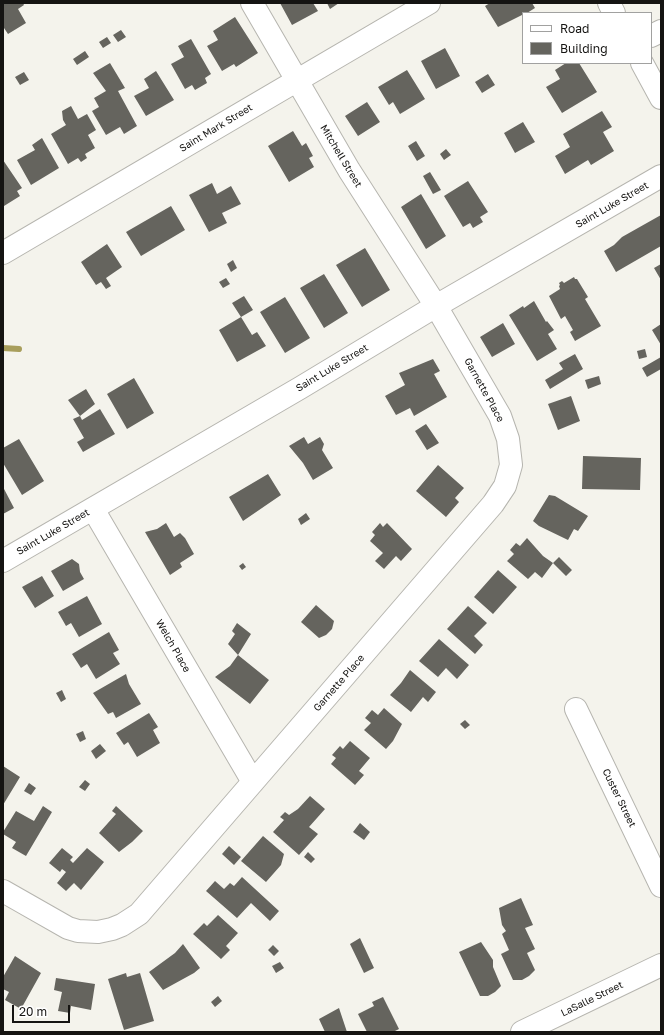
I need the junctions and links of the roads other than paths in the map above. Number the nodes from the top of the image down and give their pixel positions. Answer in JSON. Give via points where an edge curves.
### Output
{"nodes":[{"id":1,"x":252,"y":3,"type":"edge"},
{"id":2,"x":429,"y":3,"type":"edge"},
{"id":3,"x":609,"y":3,"type":"edge"},
{"id":4,"x":614,"y":12,"type":"edge"},
{"id":5,"x":661,"y":31,"type":"edge"},
{"id":6,"x":652,"y":36,"type":"edge"},
{"id":7,"x":643,"y":64,"type":"edge"},
{"id":8,"x":297,"y":80,"type":"junction"},
{"id":9,"x":661,"y":98,"type":"edge"},
{"id":10,"x":661,"y":176,"type":"edge"},
{"id":11,"x":3,"y":253,"type":"edge"},
{"id":12,"x":436,"y":306,"type":"junction"},
{"id":13,"x":93,"y":509,"type":"junction"},
{"id":14,"x":3,"y":561,"type":"edge"},
{"id":15,"x":576,"y":709,"type":"dead end"},
{"id":16,"x":253,"y":782,"type":"junction"},
{"id":17,"x":661,"y":886,"type":"edge"},
{"id":18,"x":3,"y":891,"type":"edge"},
{"id":19,"x":661,"y":965,"type":"edge"},
{"id":20,"x":522,"y":1032,"type":"edge"}],
"edges":[{"from":1,"to":8,"type":"street","name":"Mitchell Street"},
{"from":2,"to":8,"type":"street","name":"Saint Mark Street"},
{"from":3,"to":4,"type":"street"},
{"from":5,"to":6,"type":"street"},
{"from":7,"to":9,"type":"street"},
{"from":8,"to":11,"type":"street","name":"Saint Mark Street"},
{"from":8,"to":12,"type":"street","name":"Mitchell Street","via":[[349,170]]},
{"from":10,"to":12,"type":"street","name":"Saint Luke Street"},
{"from":12,"to":13,"type":"street","name":"Saint Luke Street"},
{"from":12,"to":16,"type":"street","name":"Garnette Place","via":[[500,416],[508,439],[511,464],[505,486],[493,504]]},
{"from":13,"to":14,"type":"street","name":"Saint Luke Street"},
{"from":13,"to":16,"type":"street","name":"Welch Place"},
{"from":15,"to":17,"type":"street","name":"Custer Street"},
{"from":16,"to":18,"type":"street","name":"Garnette Place","via":[[139,914],[122,925],[98,932],[73,930]]},
{"from":19,"to":20,"type":"street","name":"LaSalle Street"}]}
